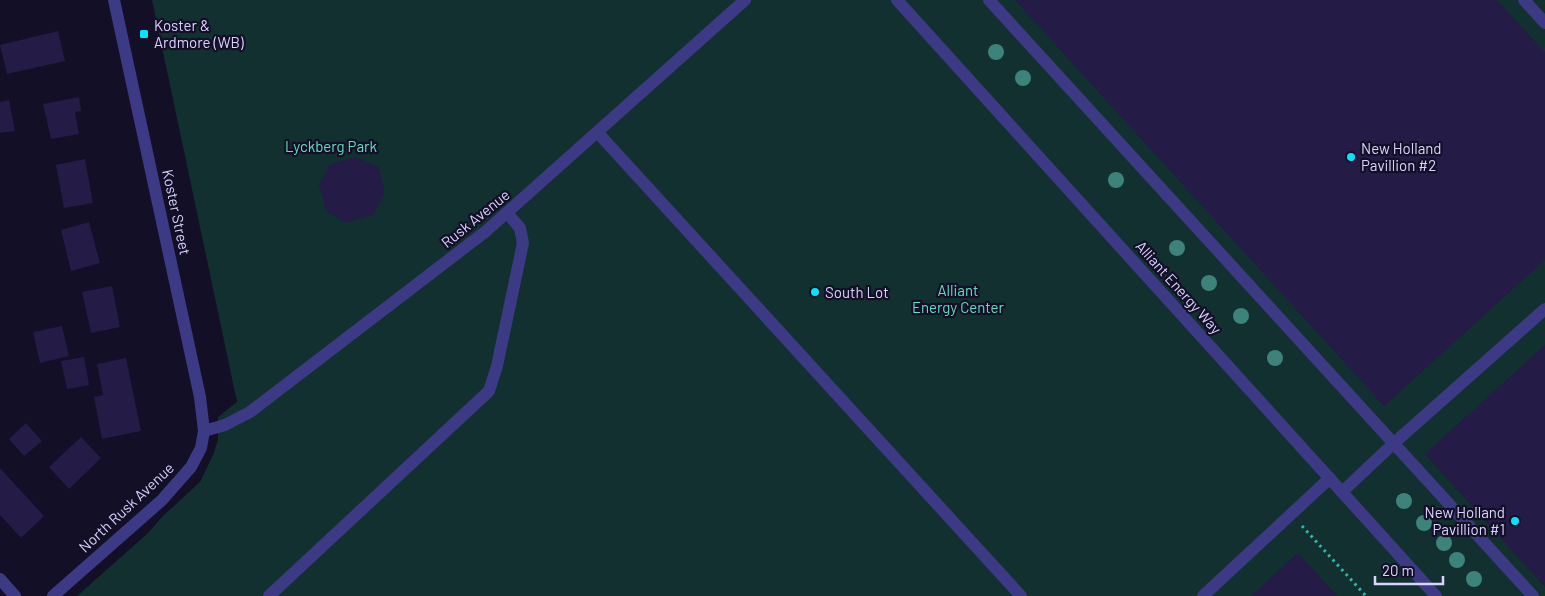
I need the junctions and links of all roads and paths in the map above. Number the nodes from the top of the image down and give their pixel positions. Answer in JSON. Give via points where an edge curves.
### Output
{"nodes":[{"id":1,"x":114,"y":0,"type":"edge"},
{"id":2,"x":744,"y":0,"type":"edge"},
{"id":3,"x":897,"y":0,"type":"edge"},
{"id":4,"x":990,"y":0,"type":"edge"},
{"id":5,"x":1524,"y":0,"type":"edge"},
{"id":6,"x":1545,"y":23,"type":"edge"},
{"id":7,"x":598,"y":133,"type":"junction"},
{"id":8,"x":507,"y":213,"type":"junction"},
{"id":9,"x":1545,"y":309,"type":"edge"},
{"id":10,"x":204,"y":431,"type":"junction"},
{"id":11,"x":1394,"y":443,"type":"junction"},
{"id":12,"x":1330,"y":478,"type":"junction"},
{"id":13,"x":1342,"y":492,"type":"junction"},
{"id":14,"x":1292,"y":514,"type":"junction"},
{"id":15,"x":0,"y":579,"type":"edge"},
{"id":16,"x":16,"y":596,"type":"edge"},
{"id":17,"x":53,"y":596,"type":"edge"},
{"id":18,"x":269,"y":596,"type":"edge"},
{"id":19,"x":1021,"y":596,"type":"edge"},
{"id":20,"x":1203,"y":596,"type":"edge"},
{"id":21,"x":1366,"y":596,"type":"edge"},
{"id":22,"x":1436,"y":596,"type":"edge"},
{"id":23,"x":1533,"y":596,"type":"edge"}],
"edges":[{"from":1,"to":10,"type":"street","name":"Koster Street","via":[[200,397]]},
{"from":2,"to":7,"type":"street","name":"Rusk Avenue"},
{"from":3,"to":12,"type":"street","name":"Alliant Energy Way"},
{"from":4,"to":11,"type":"street"},
{"from":5,"to":6,"type":"street"},
{"from":7,"to":8,"type":"street","name":"Rusk Avenue"},
{"from":7,"to":19,"type":"street"},
{"from":8,"to":10,"type":"street","name":"Rusk Avenue","via":[[250,412]]},
{"from":8,"to":18,"type":"street","via":[[520,228],[523,243],[489,391]]},
{"from":9,"to":11,"type":"street"},
{"from":10,"to":17,"type":"street","name":"North Rusk Avenue","via":[[201,448],[191,467],[162,500]]},
{"from":11,"to":13,"type":"street"},
{"from":11,"to":23,"type":"street"},
{"from":12,"to":13,"type":"street","name":"Alliant Energy Way"},
{"from":12,"to":14,"type":"street"},
{"from":13,"to":22,"type":"street","name":"Alliant Energy Way"},
{"from":14,"to":20,"type":"street"},
{"from":14,"to":21,"type":"path"},
{"from":15,"to":16,"type":"street"}]}
